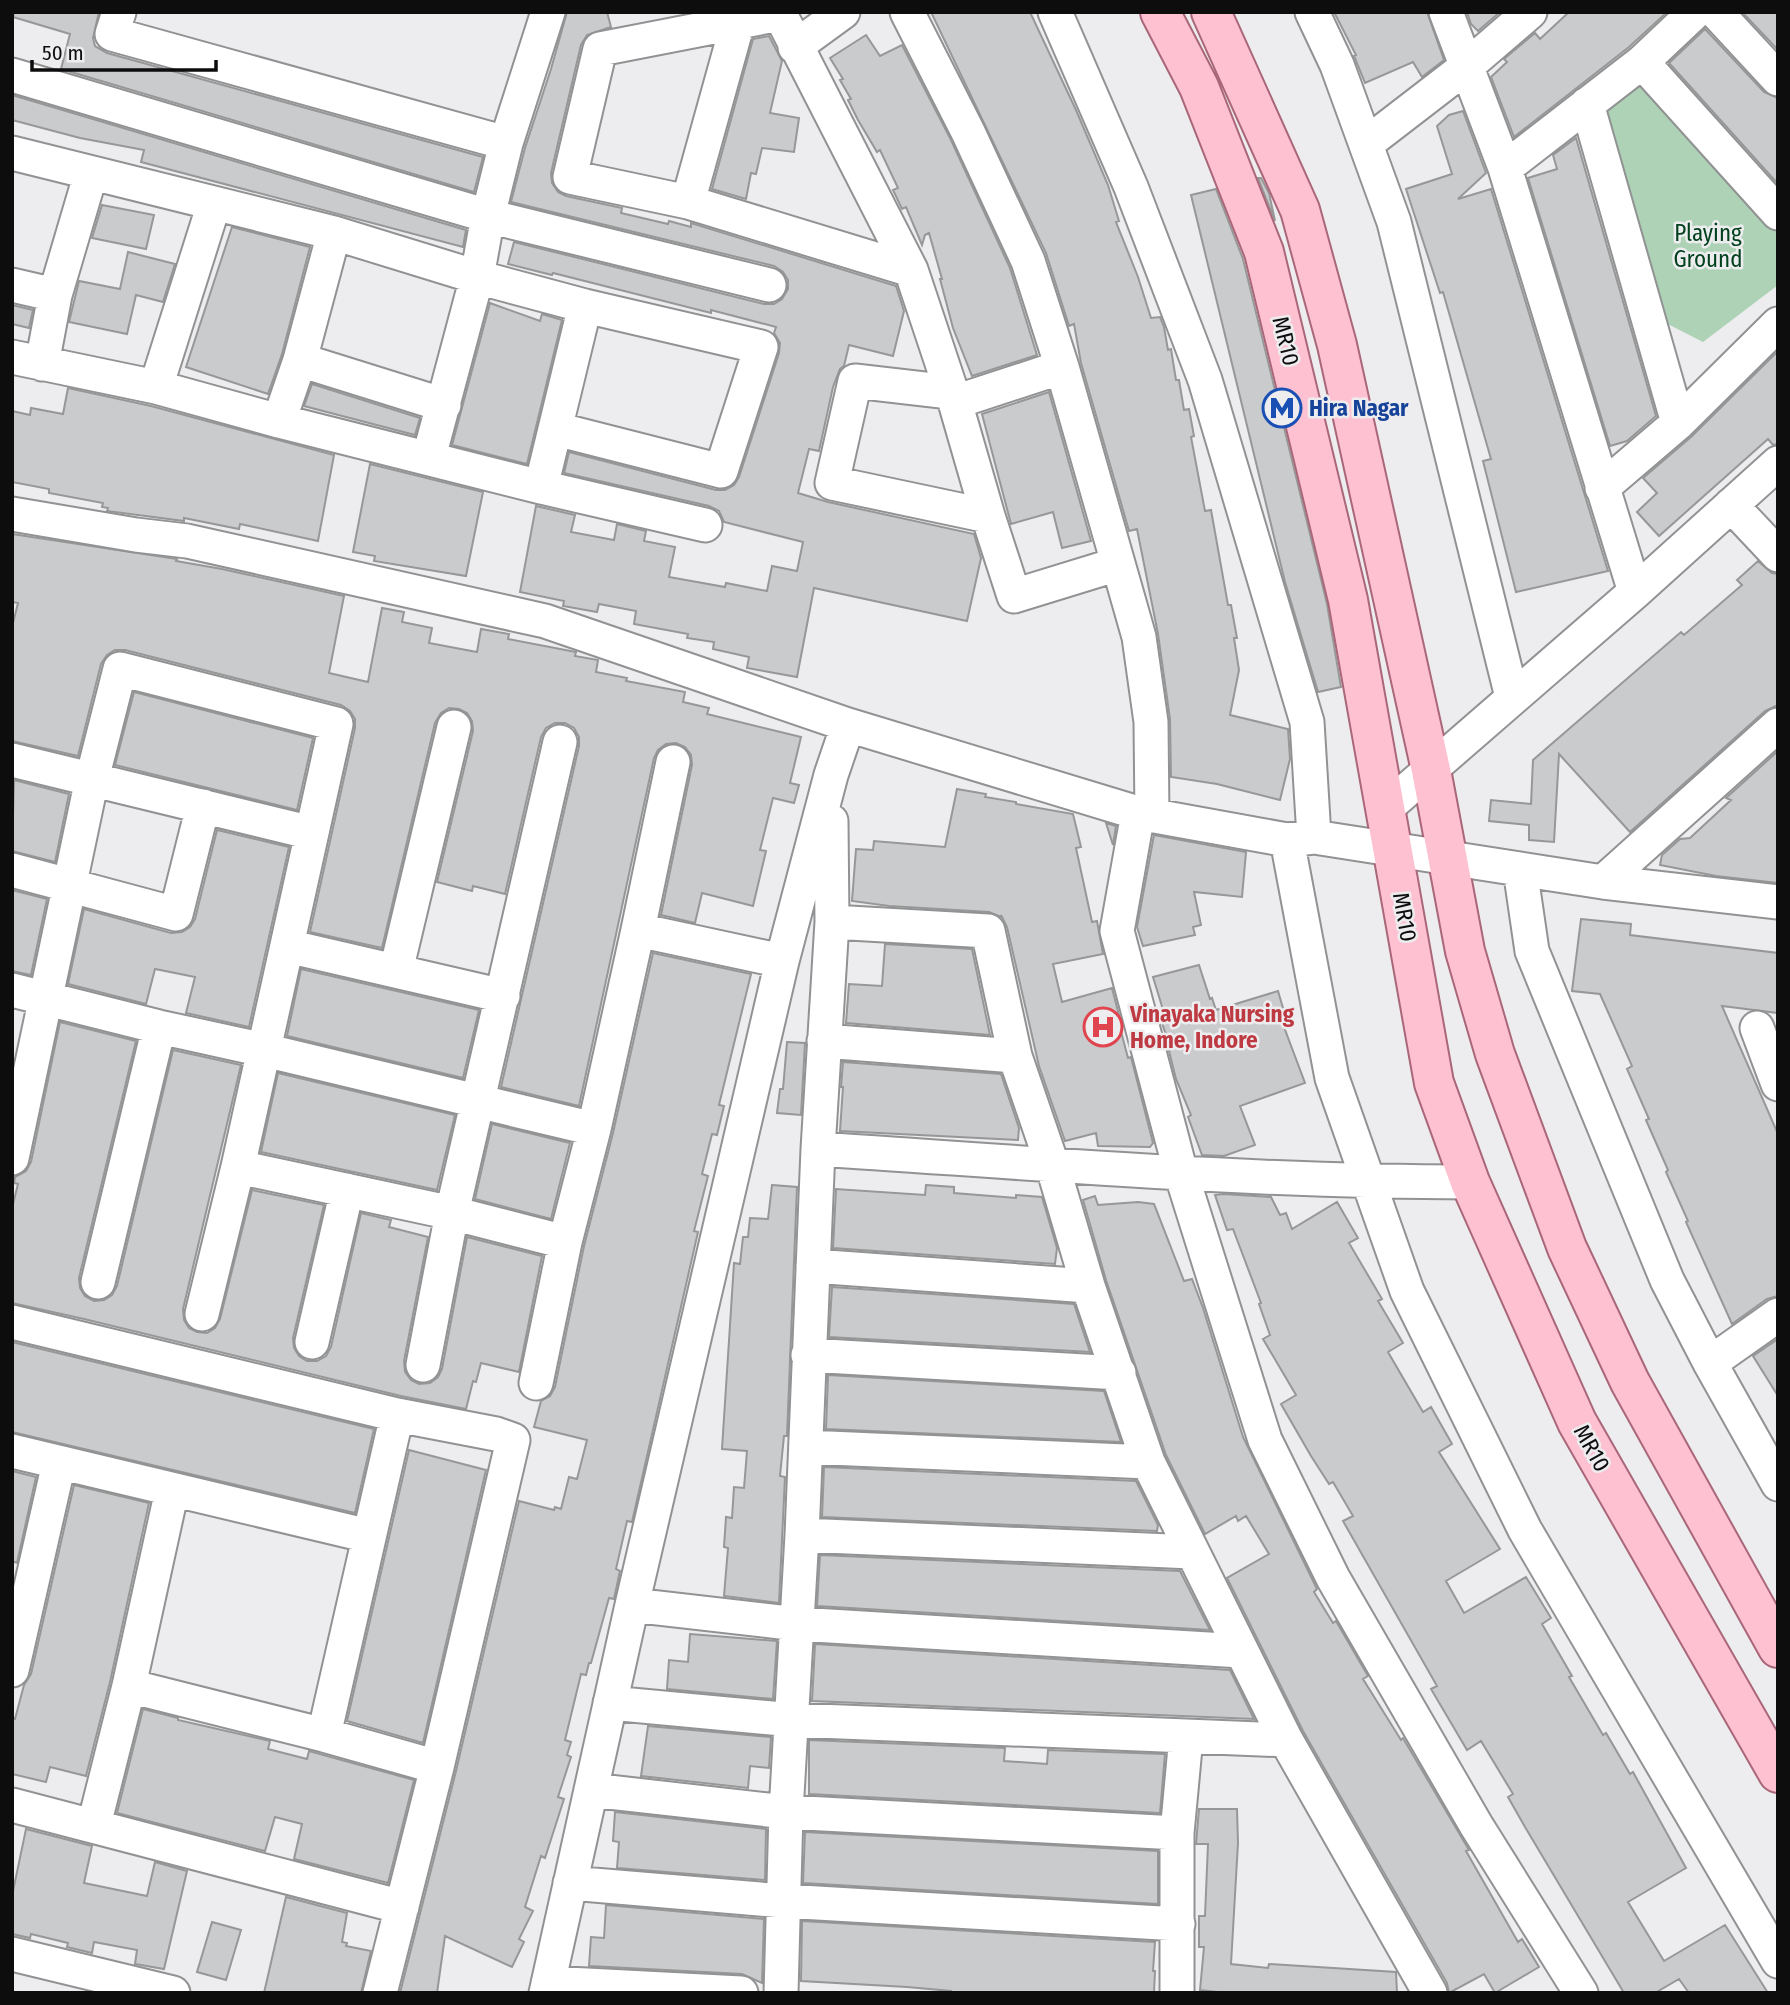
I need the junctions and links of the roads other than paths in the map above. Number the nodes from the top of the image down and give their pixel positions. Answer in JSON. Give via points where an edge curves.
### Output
{"nodes":[{"id":1,"x":120,"y":12,"type":"edge"},
{"id":2,"x":548,"y":12,"type":"edge"},
{"id":3,"x":843,"y":12,"type":"edge"},
{"id":4,"x":906,"y":12,"type":"edge"},
{"id":5,"x":1055,"y":12,"type":"edge"},
{"id":6,"x":1160,"y":12,"type":"edge"},
{"id":7,"x":1211,"y":12,"type":"edge"},
{"id":8,"x":1312,"y":12,"type":"edge"},
{"id":9,"x":1446,"y":12,"type":"edge"},
{"id":10,"x":1530,"y":12,"type":"edge"},
{"id":11,"x":1695,"y":12,"type":"edge"},
{"id":12,"x":1716,"y":12,"type":"edge"},
{"id":13,"x":779,"y":13,"type":"edge"},
{"id":14,"x":738,"y":22,"type":"junction"},
{"id":15,"x":795,"y":47,"type":"junction"},
{"id":16,"x":1642,"y":61,"type":"junction"},
{"id":17,"x":1466,"y":67,"type":"junction"},
{"id":18,"x":12,"y":75,"type":"edge"},
{"id":19,"x":1778,"y":79,"type":"edge"},
{"id":20,"x":1587,"y":104,"type":"junction"},
{"id":21,"x":506,"y":143,"type":"junction"},
{"id":22,"x":1366,"y":144,"type":"junction"},
{"id":23,"x":12,"y":153,"type":"edge"},
{"id":24,"x":1505,"y":168,"type":"junction"},
{"id":25,"x":91,"y":173,"type":"junction"},
{"id":26,"x":688,"y":202,"type":"junction"},
{"id":27,"x":214,"y":204,"type":"junction"},
{"id":28,"x":1778,"y":213,"type":"edge"},
{"id":29,"x":488,"y":216,"type":"junction"},
{"id":30,"x":334,"y":233,"type":"junction"},
{"id":31,"x":911,"y":270,"type":"junction"},
{"id":32,"x":478,"y":277,"type":"junction"},
{"id":33,"x":12,"y":285,"type":"edge"},
{"id":34,"x":769,"y":285,"type":"dead end"},
{"id":35,"x":55,"y":295,"type":"junction"},
{"id":36,"x":585,"y":306,"type":"junction"},
{"id":37,"x":1778,"y":324,"type":"edge"},
{"id":38,"x":27,"y":360,"type":"edge"},
{"id":39,"x":300,"y":360,"type":"junction"},
{"id":40,"x":1062,"y":367,"type":"junction"},
{"id":41,"x":156,"y":387,"type":"junction"},
{"id":42,"x":952,"y":397,"type":"junction"},
{"id":43,"x":444,"y":405,"type":"junction"},
{"id":44,"x":279,"y":421,"type":"junction"},
{"id":45,"x":1678,"y":423,"type":"junction"},
{"id":46,"x":556,"y":429,"type":"junction"},
{"id":47,"x":429,"y":457,"type":"junction"},
{"id":48,"x":1778,"y":464,"type":"edge"},
{"id":49,"x":541,"y":487,"type":"junction"},
{"id":50,"x":1602,"y":488,"type":"junction"},
{"id":51,"x":1731,"y":505,"type":"junction"},
{"id":52,"x":12,"y":514,"type":"edge"},
{"id":53,"x":988,"y":516,"type":"junction"},
{"id":54,"x":705,"y":525,"type":"dead end"},
{"id":55,"x":1778,"y":555,"type":"edge"},
{"id":56,"x":1118,"y":564,"type":"junction"},
{"id":57,"x":1635,"y":592,"type":"junction"},
{"id":58,"x":1512,"y":697,"type":"junction"},
{"id":59,"x":848,"y":725,"type":"junction"},
{"id":60,"x":1778,"y":725,"type":"edge"},
{"id":61,"x":454,"y":727,"type":"dead end"},
{"id":62,"x":560,"y":742,"type":"dead end"},
{"id":63,"x":12,"y":760,"type":"edge"},
{"id":64,"x":673,"y":762,"type":"dead end"},
{"id":65,"x":1431,"y":770,"type":"junction"},
{"id":66,"x":831,"y":775,"type":"junction"},
{"id":67,"x":92,"y":779,"type":"junction"},
{"id":68,"x":203,"y":806,"type":"junction"},
{"id":69,"x":1385,"y":809,"type":"junction"},
{"id":70,"x":1145,"y":814,"type":"junction"},
{"id":71,"x":312,"y":833,"type":"junction"},
{"id":72,"x":1301,"y":838,"type":"junction"},
{"id":73,"x":1393,"y":849,"type":"junction"},
{"id":74,"x":1448,"y":858,"type":"junction"},
{"id":75,"x":1520,"y":869,"type":"junction"},
{"id":76,"x":12,"y":870,"type":"edge"},
{"id":77,"x":1603,"y":882,"type":"junction"},
{"id":78,"x":70,"y":884,"type":"junction"},
{"id":79,"x":1778,"y":902,"type":"edge"},
{"id":80,"x":832,"y":922,"type":"junction"},
{"id":81,"x":638,"y":930,"type":"junction"},
{"id":82,"x":287,"y":946,"type":"junction"},
{"id":83,"x":782,"y":961,"type":"junction"},
{"id":84,"x":396,"y":971,"type":"junction"},
{"id":85,"x":12,"y":990,"type":"edge"},
{"id":86,"x":503,"y":996,"type":"junction"},
{"id":87,"x":46,"y":999,"type":"junction"},
{"id":88,"x":159,"y":1027,"type":"junction"},
{"id":89,"x":1757,"y":1028,"type":"dead end"},
{"id":90,"x":824,"y":1041,"type":"junction"},
{"id":91,"x":264,"y":1050,"type":"junction"},
{"id":92,"x":1015,"y":1056,"type":"junction"},
{"id":93,"x":1778,"y":1084,"type":"edge"},
{"id":94,"x":479,"y":1101,"type":"junction"},
{"id":95,"x":594,"y":1129,"type":"junction"},
{"id":96,"x":818,"y":1149,"type":"junction"},
{"id":97,"x":12,"y":1158,"type":"edge"},
{"id":98,"x":1052,"y":1164,"type":"junction"},
{"id":99,"x":238,"y":1167,"type":"junction"},
{"id":100,"x":1181,"y":1173,"type":"junction"},
{"id":101,"x":1369,"y":1182,"type":"junction"},
{"id":102,"x":1470,"y":1182,"type":"junction"},
{"id":103,"x":346,"y":1191,"type":"junction"},
{"id":104,"x":452,"y":1213,"type":"junction"},
{"id":105,"x":565,"y":1242,"type":"junction"},
{"id":106,"x":813,"y":1266,"type":"junction"},
{"id":107,"x":98,"y":1282,"type":"dead end"},
{"id":108,"x":1088,"y":1286,"type":"junction"},
{"id":109,"x":202,"y":1314,"type":"dead end"},
{"id":110,"x":1778,"y":1315,"type":"edge"},
{"id":111,"x":12,"y":1322,"type":"edge"},
{"id":112,"x":312,"y":1342,"type":"dead end"},
{"id":113,"x":808,"y":1355,"type":"junction"},
{"id":114,"x":1710,"y":1363,"type":"junction"},
{"id":115,"x":423,"y":1365,"type":"dead end"},
{"id":116,"x":1119,"y":1373,"type":"junction"},
{"id":117,"x":536,"y":1383,"type":"dead end"},
{"id":118,"x":397,"y":1415,"type":"junction"},
{"id":119,"x":806,"y":1447,"type":"junction"},
{"id":120,"x":12,"y":1451,"type":"edge"},
{"id":121,"x":1148,"y":1462,"type":"junction"},
{"id":122,"x":59,"y":1463,"type":"junction"},
{"id":123,"x":1778,"y":1484,"type":"edge"},
{"id":124,"x":172,"y":1490,"type":"junction"},
{"id":125,"x":802,"y":1535,"type":"junction"},
{"id":126,"x":369,"y":1536,"type":"junction"},
{"id":127,"x":1192,"y":1552,"type":"junction"},
{"id":128,"x":632,"y":1605,"type":"junction"},
{"id":129,"x":797,"y":1624,"type":"junction"},
{"id":130,"x":1778,"y":1648,"type":"edge"},
{"id":131,"x":1241,"y":1651,"type":"junction"},
{"id":132,"x":12,"y":1670,"type":"edge"},
{"id":133,"x":129,"y":1686,"type":"junction"},
{"id":134,"x":610,"y":1703,"type":"junction"},
{"id":135,"x":793,"y":1720,"type":"junction"},
{"id":136,"x":324,"y":1735,"type":"junction"},
{"id":137,"x":1186,"y":1737,"type":"junction"},
{"id":138,"x":1286,"y":1740,"type":"junction"},
{"id":139,"x":437,"y":1767,"type":"junction"},
{"id":140,"x":1778,"y":1773,"type":"edge"},
{"id":141,"x":591,"y":1790,"type":"junction"},
{"id":142,"x":12,"y":1805,"type":"edge"},
{"id":143,"x":786,"y":1812,"type":"junction"},
{"id":144,"x":94,"y":1825,"type":"junction"},
{"id":145,"x":1177,"y":1833,"type":"junction"},
{"id":146,"x":570,"y":1883,"type":"junction"},
{"id":147,"x":783,"y":1901,"type":"junction"},
{"id":148,"x":402,"y":1907,"type":"junction"},
{"id":149,"x":1178,"y":1924,"type":"junction"},
{"id":150,"x":12,"y":1954,"type":"edge"},
{"id":151,"x":1778,"y":1961,"type":"edge"},
{"id":152,"x":547,"y":1988,"type":"edge"},
{"id":153,"x":173,"y":1993,"type":"edge"},
{"id":154,"x":380,"y":1993,"type":"edge"},
{"id":155,"x":741,"y":1993,"type":"edge"},
{"id":156,"x":781,"y":1993,"type":"edge"},
{"id":157,"x":1177,"y":1993,"type":"edge"},
{"id":158,"x":1430,"y":1993,"type":"edge"},
{"id":159,"x":1581,"y":1993,"type":"edge"}],
"edges":[{"from":1,"to":21,"type":"street","via":[[112,34]]},
{"from":2,"to":21,"type":"street"},
{"from":3,"to":15,"type":"street"},
{"from":4,"to":40,"type":"street","via":[[1027,261]]},
{"from":5,"to":72,"type":"street","via":[[1131,187],[1205,380],[1307,722]]},
{"from":6,"to":69,"type":"main road","name":"MR10","via":[[1199,87],[1264,252],[1348,600]]},
{"from":7,"to":65,"type":"main road","name":"MR10","via":[[1300,210],[1337,345]]},
{"from":8,"to":22,"type":"street"},
{"from":9,"to":17,"type":"street"},
{"from":10,"to":17,"type":"street"},
{"from":11,"to":16,"type":"street"},
{"from":12,"to":19,"type":"street"},
{"from":13,"to":14,"type":"street"},
{"from":13,"to":15,"type":"street"},
{"from":14,"to":26,"type":"street"},
{"from":14,"to":26,"type":"street","via":[[600,49],[570,177]]},
{"from":15,"to":31,"type":"street"},
{"from":16,"to":20,"type":"street"},
{"from":16,"to":28,"type":"street"},
{"from":17,"to":22,"type":"street"},
{"from":17,"to":24,"type":"street"},
{"from":18,"to":29,"type":"street"},
{"from":20,"to":24,"type":"street"},
{"from":20,"to":45,"type":"street"},
{"from":21,"to":29,"type":"street"},
{"from":22,"to":58,"type":"street","via":[[1394,222]]},
{"from":23,"to":25,"type":"street"},
{"from":24,"to":50,"type":"street"},
{"from":25,"to":27,"type":"street"},
{"from":25,"to":35,"type":"street"},
{"from":26,"to":31,"type":"street"},
{"from":27,"to":30,"type":"street"},
{"from":27,"to":41,"type":"street"},
{"from":29,"to":32,"type":"street"},
{"from":29,"to":34,"type":"street"},
{"from":30,"to":32,"type":"street"},
{"from":30,"to":39,"type":"street"},
{"from":31,"to":42,"type":"street"},
{"from":32,"to":36,"type":"street"},
{"from":32,"to":43,"type":"street"},
{"from":33,"to":35,"type":"street"},
{"from":35,"to":38,"type":"street"},
{"from":36,"to":46,"type":"street"},
{"from":36,"to":46,"type":"street","via":[[761,347],[721,471]]},
{"from":37,"to":45,"type":"street"},
{"from":38,"to":41,"type":"street"},
{"from":39,"to":43,"type":"street"},
{"from":39,"to":44,"type":"street"},
{"from":40,"to":42,"type":"street"},
{"from":40,"to":56,"type":"street"},
{"from":41,"to":44,"type":"street"},
{"from":42,"to":53,"type":"street"},
{"from":42,"to":53,"type":"street","via":[[855,381],[832,483]]},
{"from":43,"to":47,"type":"street"},
{"from":44,"to":47,"type":"street"},
{"from":45,"to":50,"type":"street"},
{"from":46,"to":49,"type":"street"},
{"from":47,"to":49,"type":"street"},
{"from":48,"to":51,"type":"street"},
{"from":49,"to":54,"type":"street"},
{"from":50,"to":57,"type":"street"},
{"from":51,"to":55,"type":"street"},
{"from":51,"to":57,"type":"street"},
{"from":52,"to":59,"type":"street","via":[[187,541],[545,621]]},
{"from":53,"to":56,"type":"street","via":[[1014,596]]},
{"from":56,"to":70,"type":"street","via":[[1139,637],[1152,722]]},
{"from":57,"to":58,"type":"street"},
{"from":58,"to":65,"type":"street"},
{"from":59,"to":66,"type":"street"},
{"from":59,"to":70,"type":"street"},
{"from":60,"to":77,"type":"street"},
{"from":61,"to":84,"type":"street"},
{"from":62,"to":86,"type":"street"},
{"from":63,"to":67,"type":"street"},
{"from":64,"to":81,"type":"street"},
{"from":65,"to":69,"type":"street"},
{"from":65,"to":74,"type":"main road","name":"MR10"},
{"from":66,"to":80,"type":"street"},
{"from":66,"to":83,"type":"street"},
{"from":67,"to":68,"type":"street"},
{"from":67,"to":71,"type":"street","via":[[120,669],[336,724]]},
{"from":67,"to":78,"type":"street"},
{"from":68,"to":71,"type":"street"},
{"from":68,"to":78,"type":"street","via":[[176,914]]},
{"from":69,"to":73,"type":"main road","name":"MR10"},
{"from":70,"to":72,"type":"street"},
{"from":70,"to":100,"type":"street","via":[[1117,930]]},
{"from":71,"to":82,"type":"street"},
{"from":72,"to":73,"type":"street"},
{"from":72,"to":101,"type":"street","via":[[1332,1078]]},
{"from":73,"to":74,"type":"street"},
{"from":73,"to":102,"type":"main road","name":"MR10","via":[[1434,1083]]},
{"from":74,"to":75,"type":"street"},
{"from":74,"to":130,"type":"main road","name":"MR10","via":[[1465,951],[1495,1054],[1567,1248],[1630,1382]]},
{"from":75,"to":77,"type":"street"},
{"from":75,"to":114,"type":"street","via":[[1532,951],[1667,1280]]},
{"from":76,"to":78,"type":"street"},
{"from":77,"to":79,"type":"street"},
{"from":78,"to":87,"type":"street"},
{"from":80,"to":90,"type":"street"},
{"from":80,"to":92,"type":"street","via":[[988,931]]},
{"from":81,"to":83,"type":"street"},
{"from":81,"to":95,"type":"street"},
{"from":82,"to":84,"type":"street"},
{"from":82,"to":91,"type":"street"},
{"from":83,"to":128,"type":"street"},
{"from":84,"to":86,"type":"street"},
{"from":85,"to":87,"type":"street"},
{"from":86,"to":94,"type":"street"},
{"from":87,"to":88,"type":"street"},
{"from":87,"to":97,"type":"street"},
{"from":88,"to":91,"type":"street"},
{"from":88,"to":107,"type":"street"},
{"from":89,"to":93,"type":"street"},
{"from":90,"to":92,"type":"street"},
{"from":90,"to":96,"type":"street"},
{"from":91,"to":94,"type":"street"},
{"from":91,"to":99,"type":"street"},
{"from":92,"to":98,"type":"street"},
{"from":94,"to":95,"type":"street"},
{"from":94,"to":104,"type":"street"},
{"from":95,"to":105,"type":"street"},
{"from":96,"to":98,"type":"street"},
{"from":96,"to":106,"type":"street"},
{"from":98,"to":100,"type":"street"},
{"from":98,"to":108,"type":"street"},
{"from":99,"to":103,"type":"street"},
{"from":99,"to":109,"type":"street"},
{"from":100,"to":101,"type":"street"},
{"from":100,"to":159,"type":"street","via":[[1265,1440],[1333,1578],[1476,1825]]},
{"from":101,"to":102,"type":"street"},
{"from":101,"to":151,"type":"street","via":[[1407,1291],[1524,1530]]},
{"from":102,"to":140,"type":"main road","name":"MR10","via":[[1577,1422]]},
{"from":103,"to":104,"type":"street"},
{"from":103,"to":112,"type":"street"},
{"from":104,"to":105,"type":"street"},
{"from":104,"to":115,"type":"street"},
{"from":105,"to":117,"type":"street"},
{"from":106,"to":108,"type":"street"},
{"from":106,"to":113,"type":"street"},
{"from":108,"to":116,"type":"street"},
{"from":110,"to":114,"type":"street"},
{"from":111,"to":118,"type":"street"},
{"from":113,"to":116,"type":"street"},
{"from":113,"to":119,"type":"street"},
{"from":114,"to":123,"type":"street"},
{"from":116,"to":121,"type":"street"},
{"from":118,"to":126,"type":"street"},
{"from":118,"to":139,"type":"street","via":[[513,1440]]},
{"from":119,"to":121,"type":"street"},
{"from":119,"to":125,"type":"street"},
{"from":120,"to":122,"type":"street"},
{"from":121,"to":127,"type":"street"},
{"from":122,"to":124,"type":"street"},
{"from":122,"to":132,"type":"street"},
{"from":124,"to":126,"type":"street"},
{"from":124,"to":133,"type":"street"},
{"from":125,"to":127,"type":"street"},
{"from":125,"to":129,"type":"street"},
{"from":126,"to":136,"type":"street"},
{"from":127,"to":131,"type":"street"},
{"from":128,"to":129,"type":"street"},
{"from":128,"to":134,"type":"street"},
{"from":129,"to":131,"type":"street"},
{"from":129,"to":135,"type":"street"},
{"from":131,"to":138,"type":"street"},
{"from":133,"to":136,"type":"street"},
{"from":133,"to":144,"type":"street"},
{"from":134,"to":135,"type":"street"},
{"from":134,"to":141,"type":"street"},
{"from":135,"to":137,"type":"street"},
{"from":135,"to":143,"type":"street"},
{"from":136,"to":139,"type":"street"},
{"from":137,"to":138,"type":"street"},
{"from":137,"to":145,"type":"street"},
{"from":138,"to":158,"type":"street"},
{"from":139,"to":148,"type":"street"},
{"from":141,"to":143,"type":"street"},
{"from":141,"to":146,"type":"street"},
{"from":142,"to":144,"type":"street"},
{"from":143,"to":145,"type":"street"},
{"from":143,"to":147,"type":"street"},
{"from":144,"to":148,"type":"street"},
{"from":145,"to":149,"type":"street"},
{"from":146,"to":147,"type":"street"},
{"from":146,"to":152,"type":"street"},
{"from":147,"to":149,"type":"street"},
{"from":147,"to":156,"type":"street"},
{"from":148,"to":154,"type":"street"},
{"from":149,"to":157,"type":"street"},
{"from":150,"to":153,"type":"street"},
{"from":152,"to":155,"type":"street"}]}
